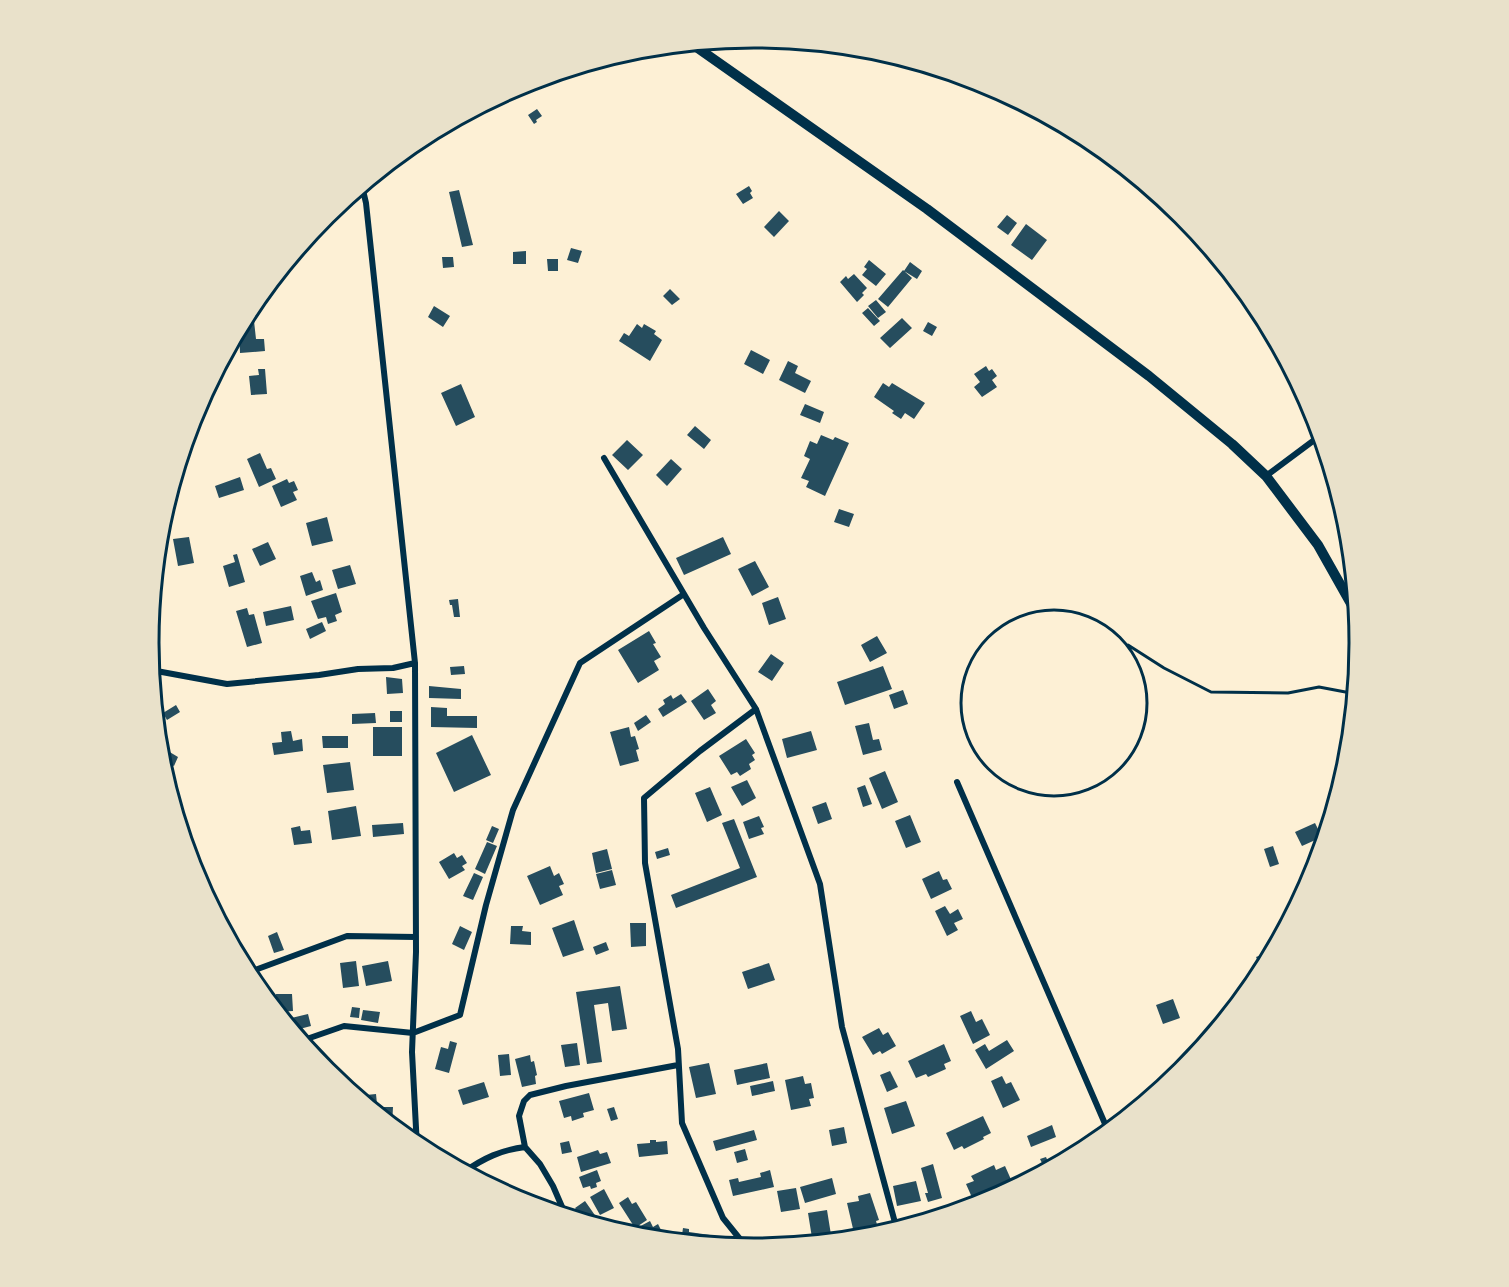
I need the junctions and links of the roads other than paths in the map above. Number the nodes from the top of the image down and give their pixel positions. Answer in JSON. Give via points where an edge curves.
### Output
{"nodes":[{"id":1,"x":701,"y":51,"type":"edge"},
{"id":2,"x":364,"y":195,"type":"edge"},
{"id":3,"x":1314,"y":441,"type":"edge"},
{"id":4,"x":604,"y":458,"type":"dead end"},
{"id":5,"x":1266,"y":476,"type":"junction"},
{"id":6,"x":684,"y":594,"type":"junction"},
{"id":7,"x":1348,"y":599,"type":"edge"},
{"id":8,"x":416,"y":663,"type":"junction"},
{"id":9,"x":160,"y":672,"type":"edge"},
{"id":10,"x":756,"y":709,"type":"junction"},
{"id":11,"x":957,"y":782,"type":"dead end"},
{"id":12,"x":416,"y":937,"type":"junction"},
{"id":13,"x":256,"y":970,"type":"edge"},
{"id":14,"x":413,"y":1033,"type":"junction"},
{"id":15,"x":309,"y":1038,"type":"edge"},
{"id":16,"x":678,"y":1065,"type":"junction"},
{"id":17,"x":1105,"y":1124,"type":"edge"},
{"id":18,"x":416,"y":1133,"type":"edge"},
{"id":19,"x":525,"y":1147,"type":"junction"},
{"id":20,"x":471,"y":1167,"type":"edge"},
{"id":21,"x":562,"y":1207,"type":"edge"},
{"id":22,"x":895,"y":1222,"type":"edge"},
{"id":23,"x":740,"y":1239,"type":"edge"}],
"edges":[{"from":1,"to":5,"type":"street","via":[[927,209],[1149,376]]},
{"from":2,"to":8,"type":"street"},
{"from":3,"to":5,"type":"street"},
{"from":4,"to":6,"type":"street"},
{"from":5,"to":7,"type":"street","via":[[1318,545]]},
{"from":6,"to":10,"type":"street"},
{"from":6,"to":14,"type":"street","via":[[580,663],[513,810],[460,1015]]},
{"from":8,"to":9,"type":"street","via":[[227,684]]},
{"from":8,"to":12,"type":"street"},
{"from":10,"to":16,"type":"street","via":[[644,798],[645,863]]},
{"from":10,"to":22,"type":"street","via":[[820,884],[842,1027]]},
{"from":11,"to":17,"type":"street"},
{"from":12,"to":13,"type":"street","via":[[347,936]]},
{"from":12,"to":14,"type":"street"},
{"from":14,"to":15,"type":"street","via":[[344,1026]]},
{"from":14,"to":18,"type":"street"},
{"from":16,"to":19,"type":"street","via":[[530,1095],[519,1116]]},
{"from":16,"to":23,"type":"street","via":[[682,1123],[723,1218]]},
{"from":19,"to":20,"type":"street","via":[[507,1149]]},
{"from":19,"to":21,"type":"street","via":[[540,1164]]}]}
